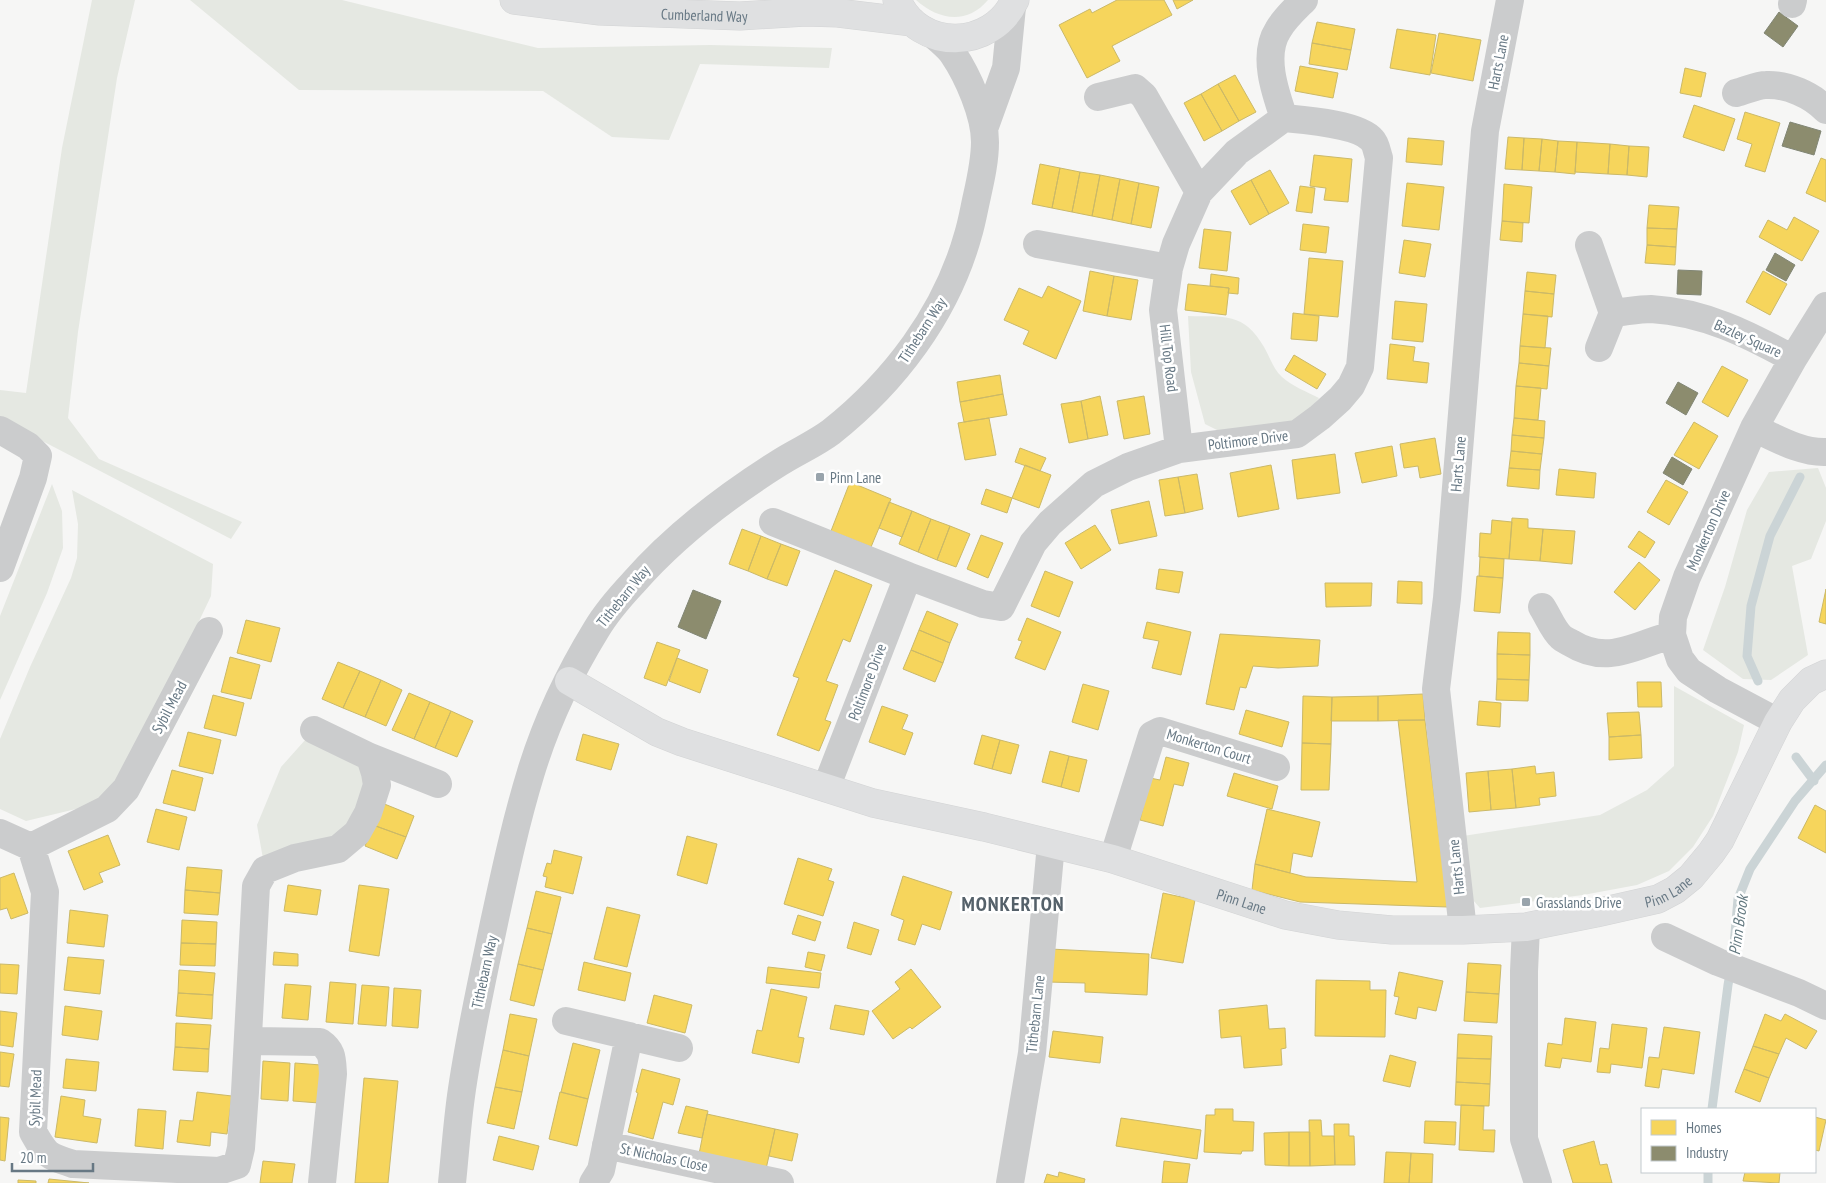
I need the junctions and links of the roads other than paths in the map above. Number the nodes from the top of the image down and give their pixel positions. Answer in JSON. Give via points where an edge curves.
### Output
{"nodes":[{"id":1,"x":514,"y":0,"type":"edge"},
{"id":2,"x":833,"y":0,"type":"edge"},
{"id":3,"x":897,"y":0,"type":"edge"},
{"id":4,"x":1304,"y":0,"type":"edge"},
{"id":5,"x":1510,"y":0,"type":"edge"},
{"id":6,"x":1014,"y":4,"type":"edge"},
{"id":7,"x":806,"y":12,"type":"junction"},
{"id":8,"x":923,"y":28,"type":"junction"},
{"id":9,"x":1736,"y":93,"type":"dead end"},
{"id":10,"x":1098,"y":97,"type":"dead end"},
{"id":11,"x":1826,"y":110,"type":"edge"},
{"id":12,"x":1284,"y":118,"type":"junction"},
{"id":13,"x":984,"y":129,"type":"junction"},
{"id":14,"x":1199,"y":192,"type":"junction"},
{"id":15,"x":1037,"y":244,"type":"dead end"},
{"id":16,"x":1589,"y":245,"type":"dead end"},
{"id":17,"x":1169,"y":268,"type":"junction"},
{"id":18,"x":1826,"y":306,"type":"edge"},
{"id":19,"x":1613,"y":313,"type":"junction"},
{"id":20,"x":1599,"y":348,"type":"dead end"},
{"id":21,"x":1793,"y":359,"type":"junction"},
{"id":22,"x":1754,"y":428,"type":"junction"},
{"id":23,"x":0,"y":430,"type":"edge"},
{"id":24,"x":1179,"y":449,"type":"junction"},
{"id":25,"x":1826,"y":452,"type":"edge"},
{"id":26,"x":772,"y":522,"type":"dead end"},
{"id":27,"x":0,"y":568,"type":"edge"},
{"id":28,"x":908,"y":576,"type":"junction"},
{"id":29,"x":1542,"y":607,"type":"dead end"},
{"id":30,"x":209,"y":631,"type":"dead end"},
{"id":31,"x":1672,"y":635,"type":"junction"},
{"id":32,"x":1826,"y":674,"type":"edge"},
{"id":33,"x":569,"y":681,"type":"junction"},
{"id":34,"x":1778,"y":722,"type":"junction"},
{"id":35,"x":314,"y":730,"type":"dead end"},
{"id":36,"x":370,"y":757,"type":"junction"},
{"id":37,"x":1276,"y":767,"type":"dead end"},
{"id":38,"x":438,"y":784,"type":"dead end"},
{"id":39,"x":826,"y":788,"type":"junction"},
{"id":40,"x":10,"y":841,"type":"edge"},
{"id":41,"x":1051,"y":844,"type":"junction"},
{"id":42,"x":1113,"y":859,"type":"junction"},
{"id":43,"x":1526,"y":927,"type":"junction"},
{"id":44,"x":1463,"y":930,"type":"junction"},
{"id":45,"x":1665,"y":937,"type":"dead end"},
{"id":46,"x":1826,"y":1006,"type":"edge"},
{"id":47,"x":566,"y":1020,"type":"dead end"},
{"id":48,"x":629,"y":1036,"type":"junction"},
{"id":49,"x":248,"y":1041,"type":"junction"},
{"id":50,"x":679,"y":1048,"type":"dead end"},
{"id":51,"x":606,"y":1145,"type":"junction"},
{"id":52,"x":238,"y":1174,"type":"edge"},
{"id":53,"x":1534,"y":1182,"type":"edge"},
{"id":54,"x":322,"y":1183,"type":"edge"},
{"id":55,"x":452,"y":1183,"type":"edge"},
{"id":56,"x":593,"y":1183,"type":"edge"},
{"id":57,"x":780,"y":1183,"type":"edge"},
{"id":58,"x":1010,"y":1183,"type":"edge"}],
"edges":[{"from":1,"to":7,"type":"street","name":"Cumberland Way","via":[[600,11],[740,16]]},
{"from":2,"to":7,"type":"street","name":"Cumberland Way"},
{"from":3,"to":8,"type":"street","via":[[900,8]]},
{"from":4,"to":12,"type":"street","via":[[1277,31],[1270,54],[1274,89]]},
{"from":5,"to":44,"type":"street","name":"Harts Lane","via":[[1485,131],[1447,598],[1436,689]]},
{"from":6,"to":8,"type":"street","name":"Cumberland Way","via":[[990,29],[975,36],[959,39],[942,37]]},
{"from":6,"to":13,"type":"street","name":"Tithebarn Way","via":[[1006,68]]},
{"from":7,"to":8,"type":"street","name":"Cumberland Way","via":[[838,13]]},
{"from":8,"to":13,"type":"street","name":"Tithebarn Way","via":[[952,53],[966,76]]},
{"from":9,"to":11,"type":"street","via":[[1765,84],[1781,87],[1800,91]]},
{"from":10,"to":14,"type":"street","via":[[1135,88],[1144,96]]},
{"from":12,"to":14,"type":"street","name":"Hill Top Road","via":[[1237,152]]},
{"from":12,"to":24,"type":"street","name":"Poltimore Drive","via":[[1333,124],[1366,134],[1373,141],[1380,158],[1360,367],[1352,386],[1340,399],[1297,434]]},
{"from":13,"to":33,"type":"street","name":"Tithebarn Way","via":[[980,179],[968,235],[949,286],[914,347],[869,399],[828,434],[708,512],[670,544],[609,609]]},
{"from":14,"to":17,"type":"street","name":"Hill Top Road"},
{"from":15,"to":17,"type":"street"},
{"from":16,"to":19,"type":"street"},
{"from":17,"to":24,"type":"street","name":"Hill Top Road","via":[[1163,310]]},
{"from":18,"to":21,"type":"street","name":"Monkerton Drive"},
{"from":19,"to":20,"type":"street"},
{"from":19,"to":21,"type":"street","name":"Bazley Square","via":[[1651,309],[1696,316],[1749,334]]},
{"from":21,"to":22,"type":"street","name":"Monkerton Drive"},
{"from":22,"to":25,"type":"street","via":[[1793,446]]},
{"from":22,"to":31,"type":"street","name":"Monkerton Drive","via":[[1678,602]]},
{"from":23,"to":27,"type":"street","via":[[28,446],[38,456],[34,478]]},
{"from":24,"to":28,"type":"street","name":"Poltimore Drive","via":[[1111,475],[1094,484],[1071,504],[1033,543],[1001,607],[983,604]]},
{"from":26,"to":28,"type":"street","name":"Poltimore Drive"},
{"from":28,"to":39,"type":"street","name":"Poltimore Drive"},
{"from":29,"to":31,"type":"street","via":[[1561,637],[1580,649],[1604,655],[1620,653]]},
{"from":30,"to":40,"type":"street","name":"Sybil Mead","via":[[126,789],[107,809]]},
{"from":31,"to":34,"type":"street","name":"Monkerton Drive","via":[[1680,659],[1689,671]]},
{"from":32,"to":34,"type":"street","name":"Pinn Lane","via":[[1811,680],[1792,700]]},
{"from":33,"to":39,"type":"street","name":"Pinn Lane","via":[[658,732],[682,742]]},
{"from":33,"to":55,"type":"street","name":"Tithebarn Way","via":[[530,772],[500,894],[463,1086]]},
{"from":34,"to":43,"type":"street","name":"Pinn Lane","via":[[1720,840],[1691,877],[1658,899]]},
{"from":35,"to":36,"type":"street"},
{"from":36,"to":38,"type":"street"},
{"from":36,"to":49,"type":"street","name":"Sybil Mead","via":[[377,785],[357,833],[338,849],[295,858],[265,870],[256,886]]},
{"from":37,"to":42,"type":"street","name":"Monkerton Court","via":[[1160,731],[1152,735]]},
{"from":39,"to":41,"type":"street","name":"Pinn Lane","via":[[873,803]]},
{"from":40,"to":52,"type":"street","name":"Sybil Mead","via":[[38,863],[45,892],[33,1132],[43,1151],[55,1159],[73,1164]]},
{"from":41,"to":42,"type":"street","name":"Pinn Lane"},
{"from":41,"to":58,"type":"street","name":"Tithebarn Lane","via":[[1032,1053]]},
{"from":42,"to":44,"type":"street","name":"Pinn Lane","via":[[1285,915],[1338,925]]},
{"from":43,"to":44,"type":"street","name":"Pinn Lane"},
{"from":43,"to":53,"type":"street","via":[[1523,1130]]},
{"from":45,"to":46,"type":"street"},
{"from":47,"to":48,"type":"street"},
{"from":48,"to":50,"type":"street"},
{"from":48,"to":51,"type":"street","name":"St Nicholas Close"},
{"from":49,"to":52,"type":"street","name":"Sybil Mead"},
{"from":49,"to":54,"type":"street","via":[[320,1042],[329,1049],[333,1074]]},
{"from":51,"to":56,"type":"street","name":"St Nicholas Close"},
{"from":51,"to":57,"type":"street","name":"St Nicholas Close"}]}
